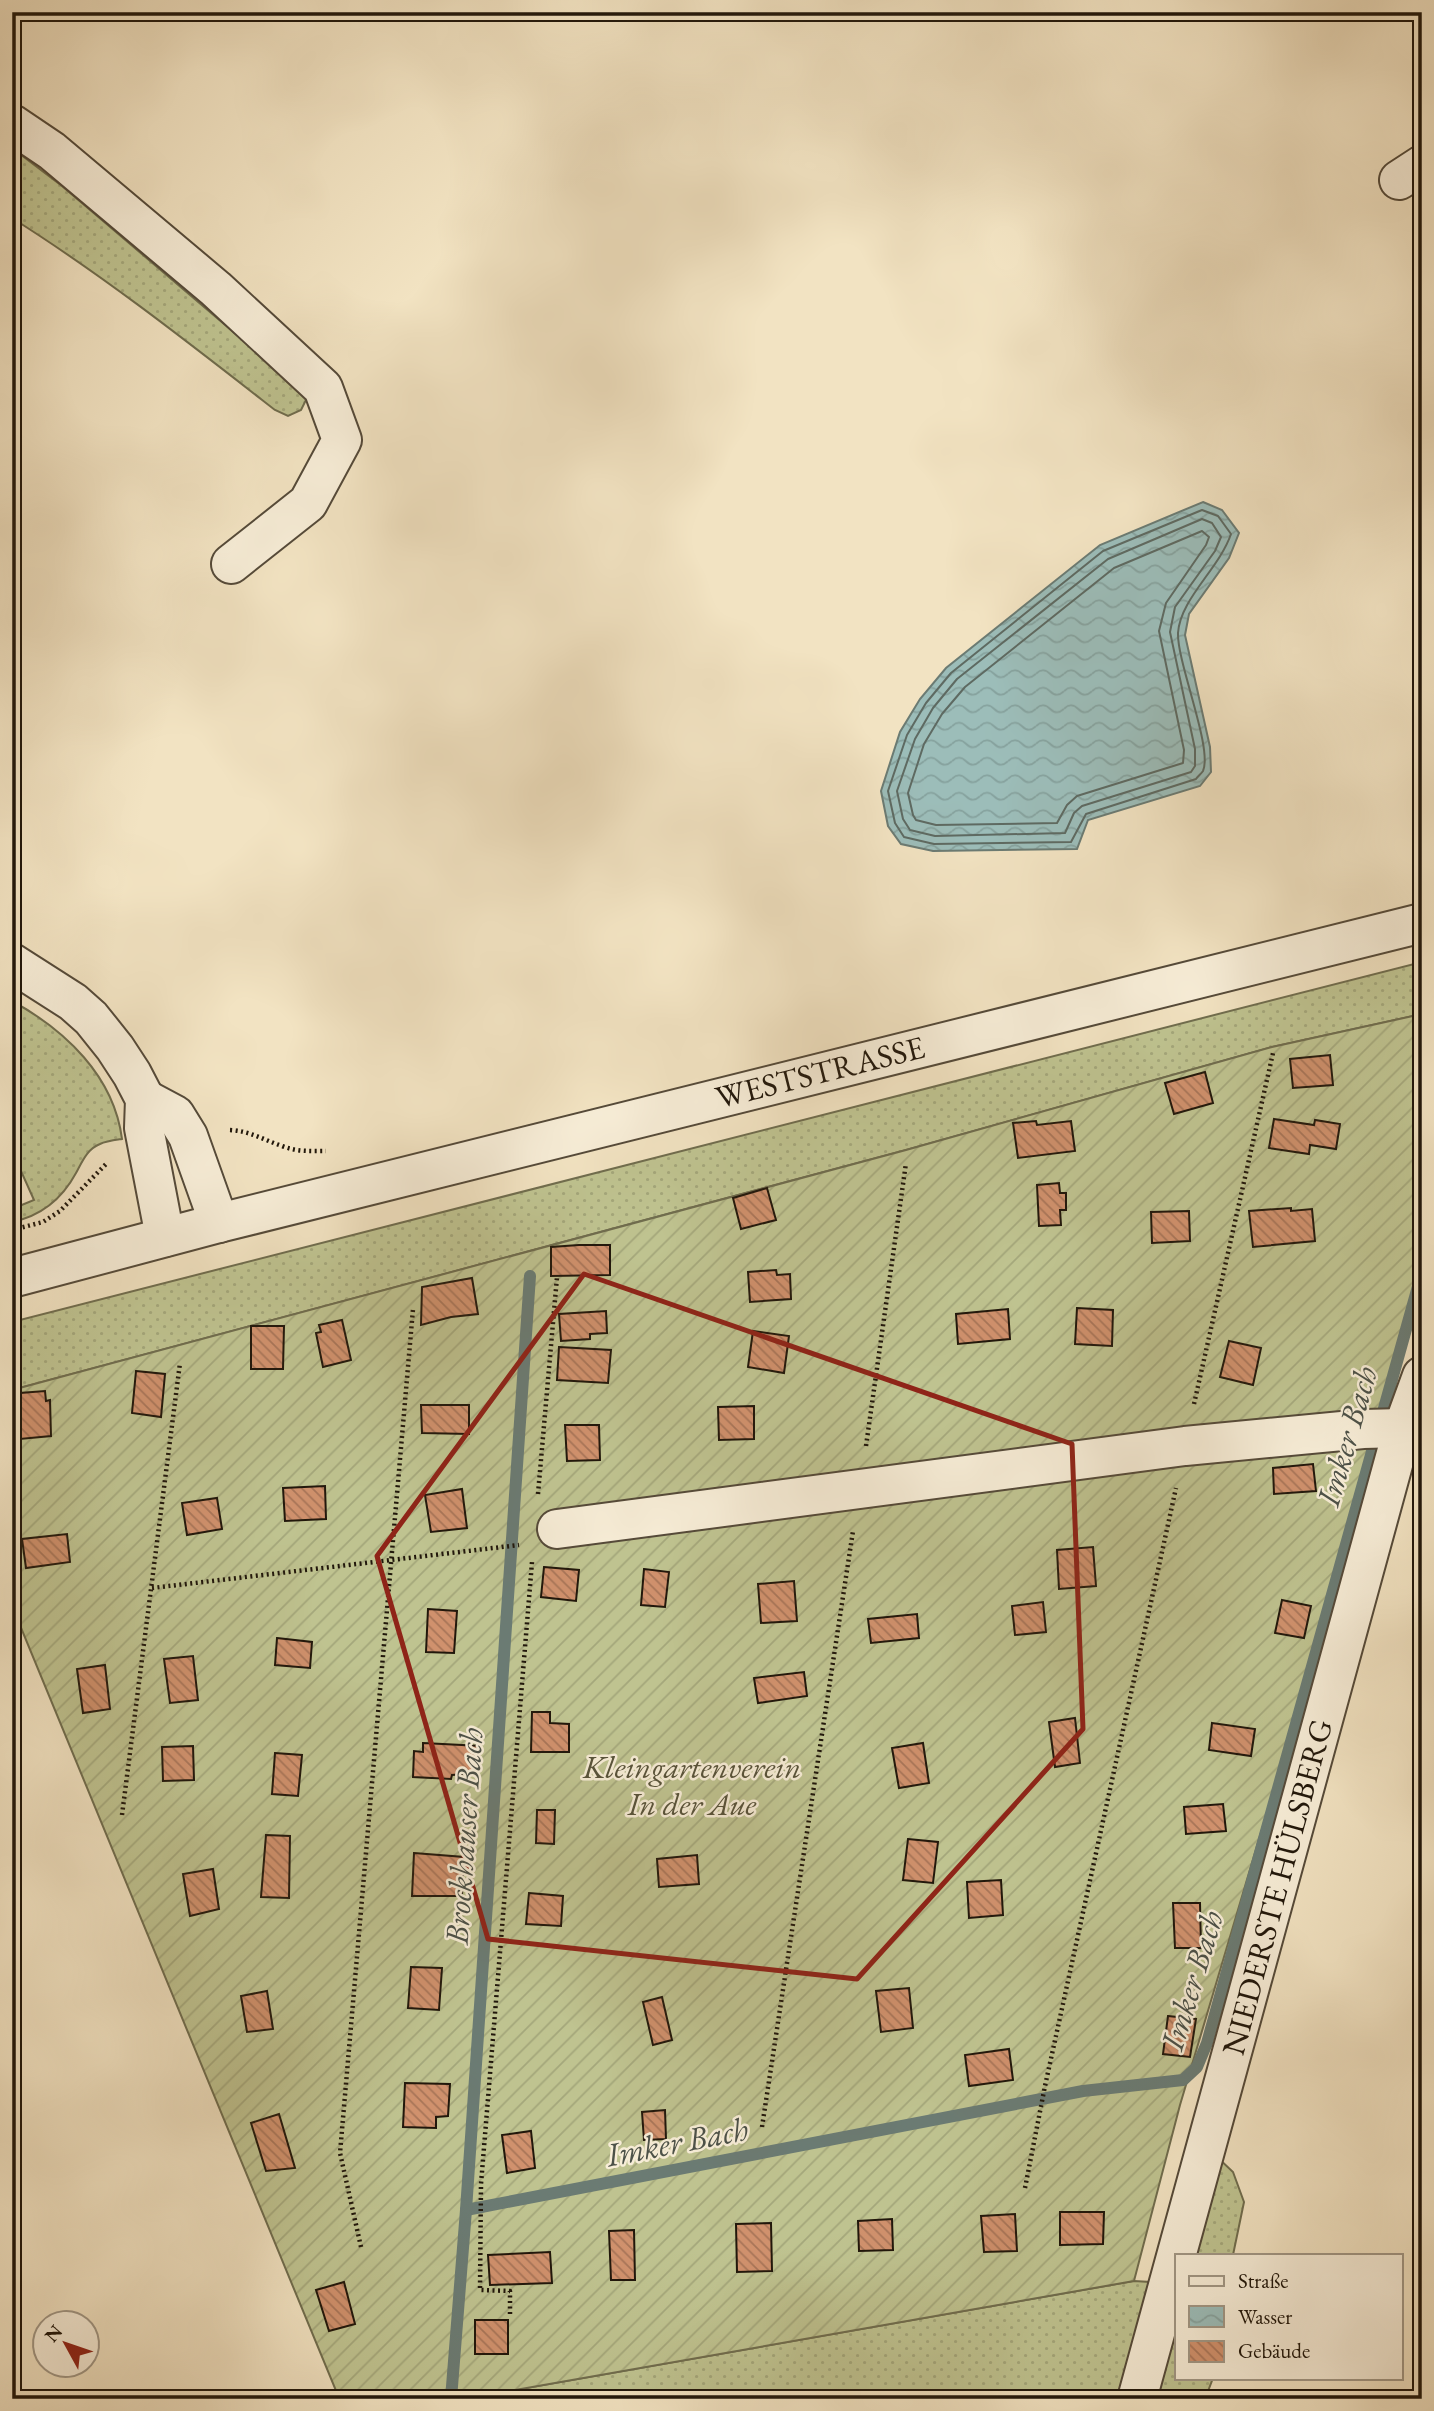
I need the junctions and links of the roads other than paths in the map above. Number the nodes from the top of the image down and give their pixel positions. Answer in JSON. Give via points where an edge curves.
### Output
{"nodes":[{"id":1,"x":12,"y":124,"type":"edge"},
{"id":2,"x":231,"y":564,"type":"dead end"},
{"id":3,"x":1422,"y":923,"type":"edge"},
{"id":4,"x":12,"y":963,"type":"edge"},
{"id":5,"x":145,"y":1099,"type":"junction"},
{"id":6,"x":219,"y":1223,"type":"junction"},
{"id":7,"x":165,"y":1237,"type":"junction"},
{"id":8,"x":12,"y":1278,"type":"edge"},
{"id":9,"x":1422,"y":1376,"type":"edge"},
{"id":10,"x":1385,"y":1428,"type":"junction"},
{"id":11,"x":547,"y":1516,"type":"road end"},
{"id":12,"x":1137,"y":2399,"type":"edge"}],
"edges":[{"from":1,"to":2,"type":"street","via":[[216,289],[323,388],[342,440],[308,503]]},
{"from":3,"to":6,"type":"street","name":"WESTSTRASSE"},
{"from":4,"to":5,"type":"street","via":[[91,1018]]},
{"from":5,"to":6,"type":"street","via":[[175,1115],[188,1136]]},
{"from":5,"to":7,"type":"street","via":[[144,1128]]},
{"from":6,"to":7,"type":"street","name":"WESTSTRASSE"},
{"from":7,"to":8,"type":"street","name":"WESTSTRASSE"},
{"from":9,"to":10,"type":"street","name":"NIEDERSTE HÜLSBERG"},
{"from":10,"to":11,"type":"street","via":[[1185,1446],[860,1488]]},
{"from":10,"to":12,"type":"street","name":"NIEDERSTE HÜLSBERG"}]}
